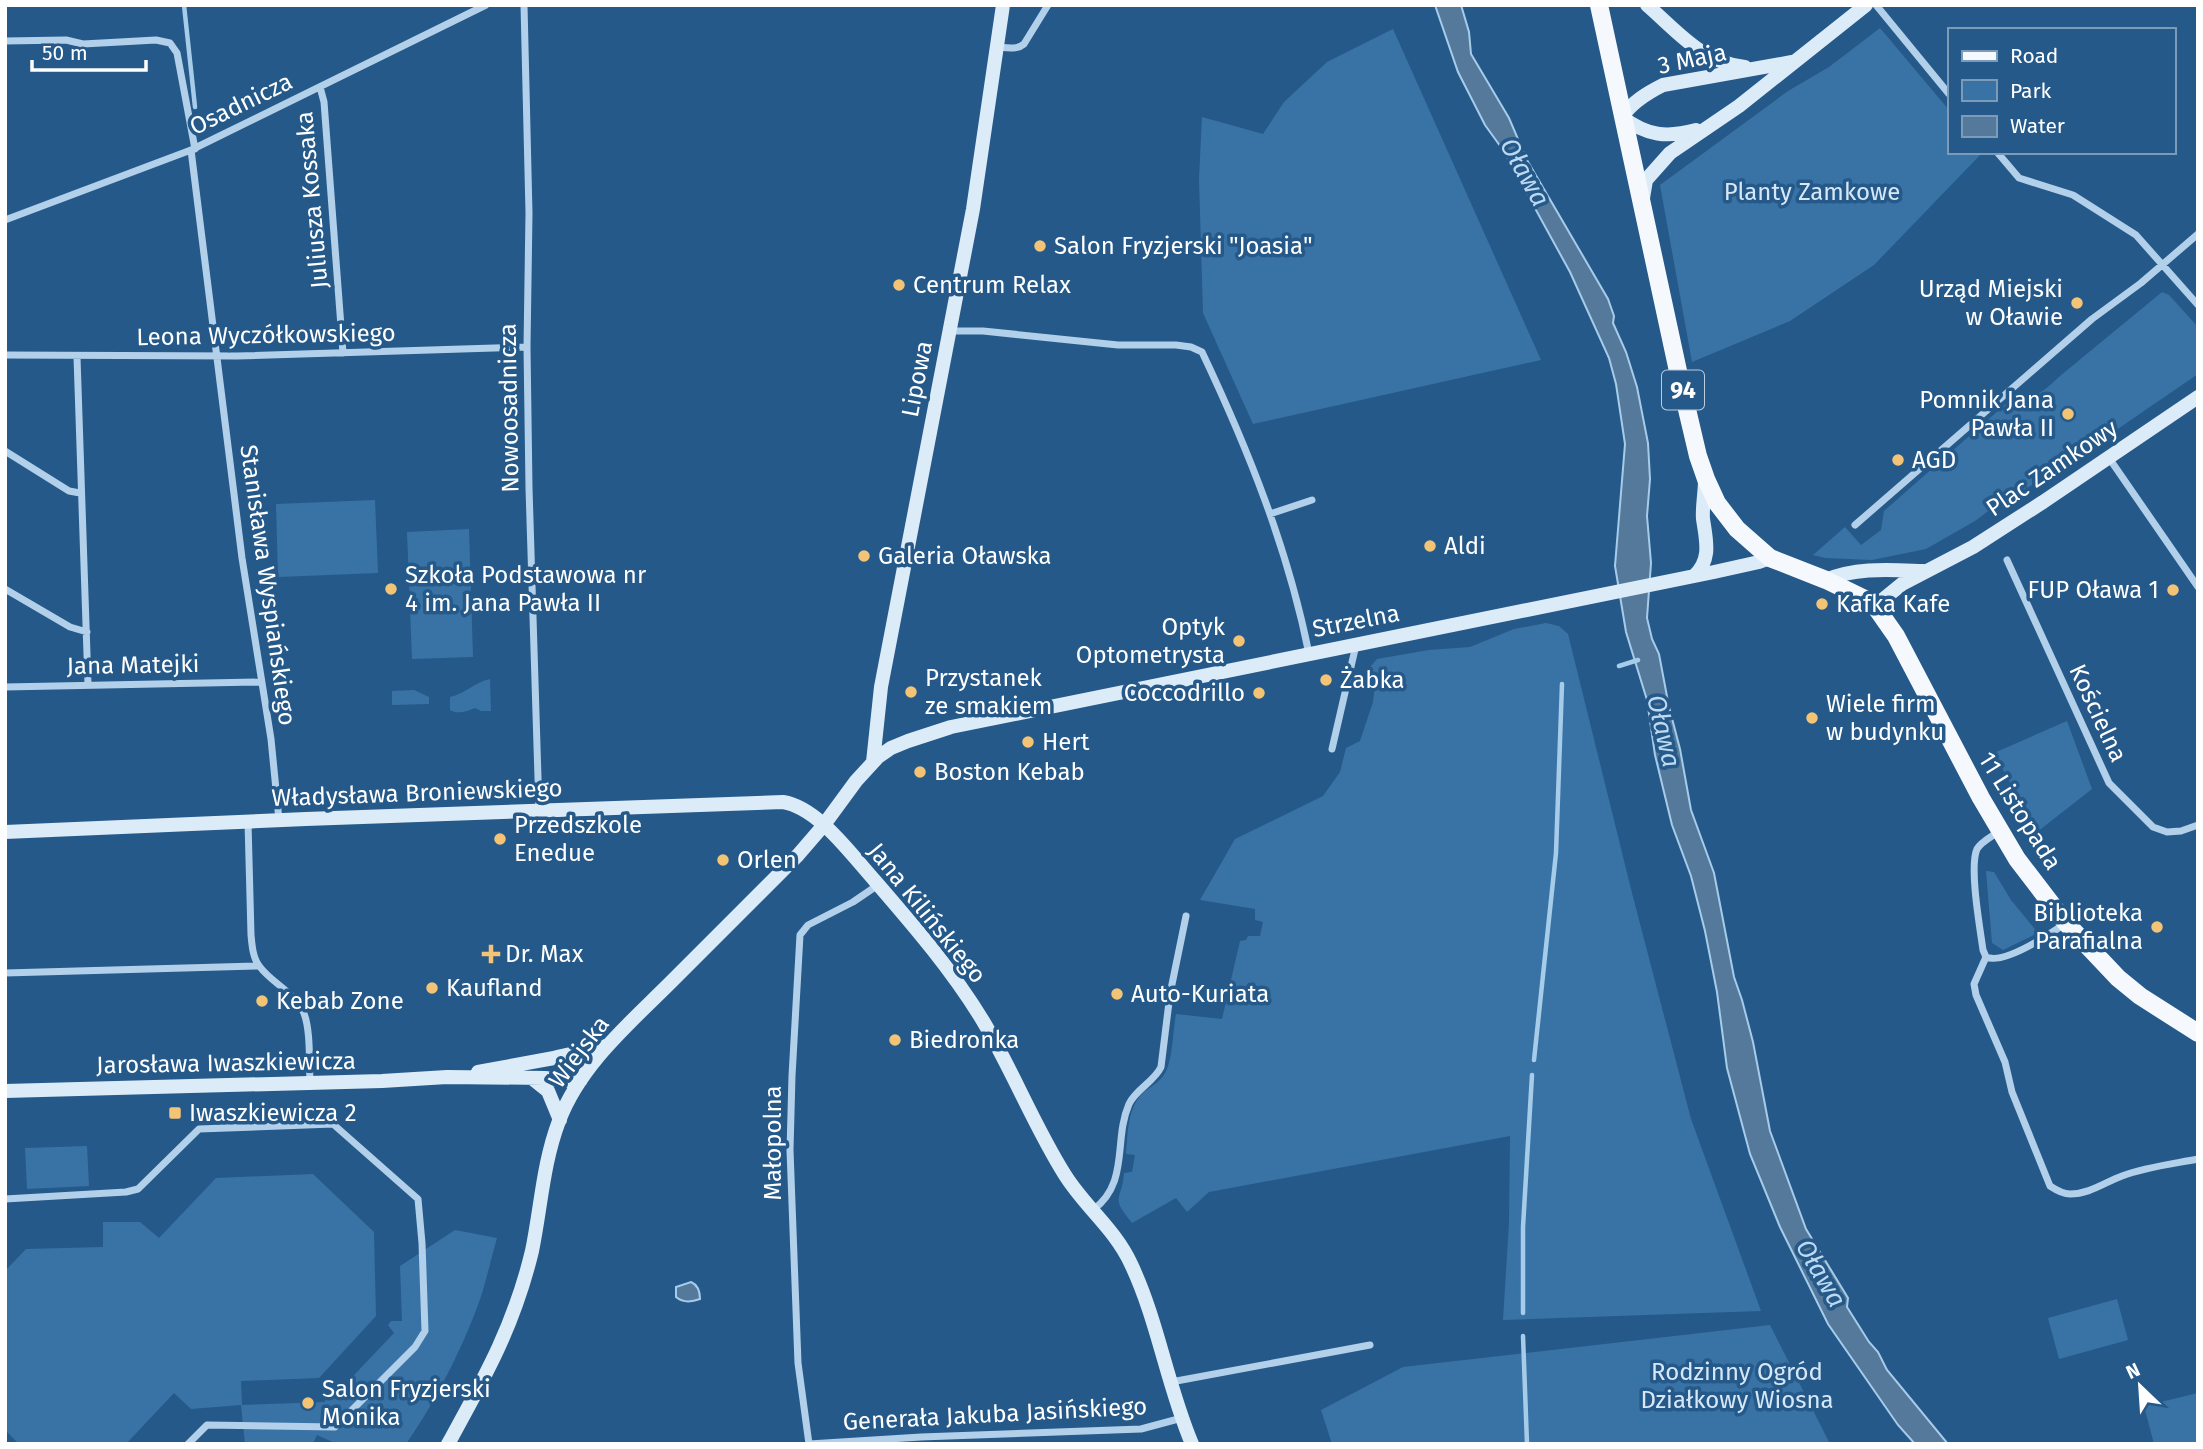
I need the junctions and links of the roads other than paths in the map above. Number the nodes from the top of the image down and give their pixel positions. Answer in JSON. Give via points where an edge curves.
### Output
{"nodes":[{"id":1,"x":486,"y":5,"type":"edge"},
{"id":2,"x":524,"y":5,"type":"edge"},
{"id":3,"x":1003,"y":5,"type":"edge"},
{"id":4,"x":1048,"y":5,"type":"edge"},
{"id":5,"x":1600,"y":5,"type":"edge"},
{"id":6,"x":1647,"y":5,"type":"edge"},
{"id":7,"x":1866,"y":5,"type":"edge"},
{"id":8,"x":1877,"y":5,"type":"edge"},
{"id":9,"x":5,"y":41,"type":"edge"},
{"id":10,"x":998,"y":47,"type":"junction"},
{"id":11,"x":1795,"y":61,"type":"junction"},
{"id":12,"x":1760,"y":69,"type":"junction"},
{"id":13,"x":320,"y":87,"type":"junction"},
{"id":14,"x":1948,"y":93,"type":"edge"},
{"id":15,"x":1622,"y":117,"type":"junction"},
{"id":16,"x":1714,"y":122,"type":"junction"},
{"id":17,"x":193,"y":149,"type":"junction"},
{"id":18,"x":1999,"y":154,"type":"edge"},
{"id":19,"x":1642,"y":206,"type":"junction"},
{"id":20,"x":5,"y":220,"type":"edge"},
{"id":21,"x":2198,"y":234,"type":"edge"},
{"id":22,"x":2163,"y":265,"type":"junction"},
{"id":23,"x":2198,"y":305,"type":"edge"},
{"id":24,"x":950,"y":331,"type":"junction"},
{"id":25,"x":527,"y":347,"type":"junction"},
{"id":26,"x":343,"y":353,"type":"junction"},
{"id":27,"x":5,"y":355,"type":"edge"},
{"id":28,"x":218,"y":356,"type":"junction"},
{"id":29,"x":77,"y":357,"type":"junction"},
{"id":30,"x":2198,"y":397,"type":"edge"},
{"id":31,"x":5,"y":451,"type":"edge"},
{"id":32,"x":2109,"y":458,"type":"junction"},
{"id":33,"x":1706,"y":479,"type":"junction"},
{"id":34,"x":80,"y":493,"type":"junction"},
{"id":35,"x":1312,"y":500,"type":"dead end"},
{"id":36,"x":1270,"y":514,"type":"junction"},
{"id":37,"x":1855,"y":525,"type":"dead end"},
{"id":38,"x":1770,"y":558,"type":"junction"},
{"id":39,"x":2007,"y":560,"type":"dead end"},
{"id":40,"x":1928,"y":571,"type":"junction"},
{"id":41,"x":1691,"y":576,"type":"junction"},
{"id":42,"x":1826,"y":580,"type":"junction"},
{"id":43,"x":2198,"y":587,"type":"edge"},
{"id":44,"x":5,"y":589,"type":"edge"},
{"id":45,"x":1875,"y":606,"type":"junction"},
{"id":46,"x":87,"y":632,"type":"junction"},
{"id":47,"x":1356,"y":645,"type":"junction"},
{"id":48,"x":1309,"y":654,"type":"junction"},
{"id":49,"x":261,"y":682,"type":"junction"},
{"id":50,"x":88,"y":684,"type":"junction"},
{"id":51,"x":5,"y":687,"type":"edge"},
{"id":52,"x":1332,"y":749,"type":"dead end"},
{"id":53,"x":873,"y":762,"type":"junction"},
{"id":54,"x":539,"y":810,"type":"junction"},
{"id":55,"x":279,"y":820,"type":"junction"},
{"id":56,"x":248,"y":822,"type":"junction"},
{"id":57,"x":2198,"y":825,"type":"edge"},
{"id":58,"x":823,"y":826,"type":"junction"},
{"id":59,"x":2000,"y":831,"type":"junction"},
{"id":60,"x":5,"y":832,"type":"edge"},
{"id":61,"x":878,"y":885,"type":"junction"},
{"id":62,"x":1186,"y":916,"type":"dead end"},
{"id":63,"x":2066,"y":923,"type":"junction"},
{"id":64,"x":1986,"y":957,"type":"junction"},
{"id":65,"x":258,"y":966,"type":"junction"},
{"id":66,"x":5,"y":973,"type":"edge"},
{"id":67,"x":2198,"y":1033,"type":"edge"},
{"id":68,"x":609,"y":1044,"type":"junction"},
{"id":69,"x":554,"y":1058,"type":"junction"},
{"id":70,"x":447,"y":1077,"type":"junction"},
{"id":71,"x":533,"y":1079,"type":"junction"},
{"id":72,"x":582,"y":1079,"type":"junction"},
{"id":73,"x":310,"y":1083,"type":"junction"},
{"id":74,"x":5,"y":1091,"type":"edge"},
{"id":75,"x":560,"y":1119,"type":"junction"},
{"id":76,"x":2198,"y":1159,"type":"edge"},
{"id":77,"x":5,"y":1199,"type":"edge"},
{"id":78,"x":1092,"y":1210,"type":"junction"},
{"id":79,"x":1370,"y":1345,"type":"dead end"},
{"id":80,"x":1169,"y":1382,"type":"junction"},
{"id":81,"x":1182,"y":1418,"type":"junction"},
{"id":82,"x":188,"y":1444,"type":"edge"},
{"id":83,"x":448,"y":1444,"type":"edge"},
{"id":84,"x":809,"y":1444,"type":"edge"},
{"id":85,"x":1192,"y":1444,"type":"edge"}],
"edges":[{"from":1,"to":13,"type":"street","name":"Osadnicza"},
{"from":2,"to":25,"type":"street","name":"Nowoosadnicza"},
{"from":3,"to":10,"type":"street","name":"Lipowa"},
{"from":4,"to":10,"type":"street","via":[[1021,47]]},
{"from":5,"to":15,"type":"main road","number":"94"},
{"from":6,"to":12,"type":"street","via":[[1711,59]]},
{"from":7,"to":11,"type":"street","name":"3 Maja"},
{"from":8,"to":14,"type":"street"},
{"from":9,"to":17,"type":"street","name":"Stanisława Wyspiańskiego","via":[[170,43],[177,53]]},
{"from":10,"to":24,"type":"street","name":"Lipowa"},
{"from":11,"to":12,"type":"street","name":"3 Maja"},
{"from":11,"to":16,"type":"street","name":"3 Maja"},
{"from":12,"to":15,"type":"street","name":"3 Maja","via":[[1663,85]]},
{"from":13,"to":17,"type":"street","name":"Osadnicza"},
{"from":13,"to":26,"type":"street","name":"Juliusza Kossaka"},
{"from":15,"to":16,"type":"street","name":"3 Maja","via":[[1660,135],[1673,136]]},
{"from":15,"to":19,"type":"main road","number":"94"},
{"from":16,"to":19,"type":"street","name":"3 Maja","via":[[1653,170],[1643,187]]},
{"from":17,"to":20,"type":"street","name":"Osadnicza"},
{"from":17,"to":28,"type":"street","name":"Stanisława Wyspiańskiego"},
{"from":18,"to":22,"type":"street","via":[[2019,178],[2073,195],[2126,228]]},
{"from":19,"to":33,"type":"main road","number":"94"},
{"from":21,"to":22,"type":"street"},
{"from":22,"to":23,"type":"street"},
{"from":22,"to":37,"type":"street","via":[[2092,319]]},
{"from":24,"to":36,"type":"street","via":[[1118,345],[1177,345],[1202,352]]},
{"from":24,"to":53,"type":"street","name":"Lipowa","via":[[880,692]]},
{"from":25,"to":26,"type":"street","name":"Leona Wyczółkowskiego"},
{"from":25,"to":54,"type":"street","name":"Nowoosadnicza"},
{"from":26,"to":28,"type":"street","name":"Leona Wyczółkowskiego"},
{"from":27,"to":29,"type":"street","name":"Leona Wyczółkowskiego"},
{"from":28,"to":29,"type":"street","name":"Leona Wyczółkowskiego"},
{"from":28,"to":49,"type":"street","name":"Stanisława Wyspiańskiego"},
{"from":29,"to":34,"type":"street"},
{"from":30,"to":32,"type":"street","name":"Plac Zamkowy"},
{"from":31,"to":34,"type":"street","via":[[69,491]]},
{"from":32,"to":40,"type":"street","name":"Plac Zamkowy"},
{"from":32,"to":43,"type":"street"},
{"from":33,"to":38,"type":"main road","number":"94","via":[[1732,524]]},
{"from":33,"to":41,"type":"street","via":[[1703,519],[1707,547],[1702,565]]},
{"from":34,"to":46,"type":"street"},
{"from":35,"to":36,"type":"street"},
{"from":36,"to":48,"type":"street"},
{"from":38,"to":41,"type":"street","name":"Strzelna"},
{"from":38,"to":42,"type":"main road","number":"94"},
{"from":39,"to":57,"type":"street","name":"Kościelna","via":[[2109,783],[2153,827],[2174,832]]},
{"from":40,"to":42,"type":"street","name":"Plac Zamkowy","via":[[1842,573]]},
{"from":40,"to":45,"type":"street","name":"Plac Zamkowy","via":[[1902,583]]},
{"from":41,"to":47,"type":"street","name":"Strzelna"},
{"from":42,"to":45,"type":"main road","number":"94"},
{"from":44,"to":46,"type":"street","via":[[69,627]]},
{"from":45,"to":59,"type":"main road","name":"11 Listopada","number":"94","via":[[1901,645]]},
{"from":46,"to":50,"type":"street"},
{"from":47,"to":48,"type":"street","name":"Strzelna"},
{"from":47,"to":52,"type":"street"},
{"from":48,"to":53,"type":"street","name":"Strzelna","via":[[951,727],[891,748]]},
{"from":49,"to":50,"type":"street","name":"Jana Matejki"},
{"from":49,"to":55,"type":"street","name":"Stanisława Wyspiańskiego"},
{"from":50,"to":51,"type":"street","name":"Jana Matejki"},
{"from":53,"to":58,"type":"street","name":"Wiejska"},
{"from":54,"to":55,"type":"street","name":"Władysława Broniewskiego"},
{"from":54,"to":58,"type":"street","name":"Władysława Broniewskiego","via":[[783,802],[804,810]]},
{"from":55,"to":56,"type":"street","name":"Władysława Broniewskiego"},
{"from":56,"to":60,"type":"street","name":"Władysława Broniewskiego"},
{"from":56,"to":65,"type":"street","via":[[251,935]]},
{"from":58,"to":61,"type":"street","name":"Jana Kilińskiego"},
{"from":58,"to":68,"type":"street","name":"Wiejska"},
{"from":59,"to":63,"type":"main road","name":"11 Listopada","number":"94"},
{"from":59,"to":64,"type":"street","via":[[1981,844],[1975,858]]},
{"from":61,"to":78,"type":"street","name":"Jana Kilińskiego","via":[[958,982],[1002,1054],[1065,1175]]},
{"from":61,"to":84,"type":"street","name":"Małopolna","via":[[808,925],[800,935],[790,1150],[798,1363]]},
{"from":62,"to":78,"type":"street","via":[[1161,1067],[1129,1104],[1115,1178],[1108,1196]]},
{"from":63,"to":64,"type":"street","via":[[2003,957]]},
{"from":63,"to":67,"type":"main road","name":"11 Listopada","number":"94","via":[[2133,990]]},
{"from":64,"to":76,"type":"street","via":[[1974,984],[1976,995],[2050,1186],[2068,1195],[2146,1169]]},
{"from":65,"to":66,"type":"street"},
{"from":65,"to":73,"type":"street","via":[[303,1011]]},
{"from":68,"to":69,"type":"street","name":"Jarosława Iwaszkiewicza"},
{"from":68,"to":72,"type":"street","name":"Wiejska"},
{"from":69,"to":70,"type":"street","name":"Jarosława Iwaszkiewicza"},
{"from":69,"to":72,"type":"street","via":[[574,1065]]},
{"from":70,"to":71,"type":"street","name":"Jarosława Iwaszkiewicza"},
{"from":70,"to":73,"type":"street","name":"Jarosława Iwaszkiewicza"},
{"from":71,"to":72,"type":"street","name":"Jarosława Iwaszkiewicza"},
{"from":71,"to":75,"type":"street","via":[[548,1091]]},
{"from":72,"to":75,"type":"street","name":"Wiejska"},
{"from":73,"to":74,"type":"street","name":"Jarosława Iwaszkiewicza"},
{"from":75,"to":83,"type":"street","name":"Wiejska","via":[[515,1311],[493,1363]]},
{"from":77,"to":82,"type":"street","via":[[138,1189],[199,1129],[333,1125],[418,1199],[425,1331],[415,1347],[335,1427],[207,1425]]},
{"from":78,"to":80,"type":"street","name":"Jana Kilińskiego","via":[[1112,1231],[1130,1262]]},
{"from":79,"to":80,"type":"street"},
{"from":80,"to":81,"type":"street","name":"Jana Kilińskiego"},
{"from":81,"to":84,"type":"street","name":"Generała Jakuba Jasińskiego","via":[[1141,1429]]},
{"from":81,"to":85,"type":"street","name":"Jana Kilińskiego"}]}
